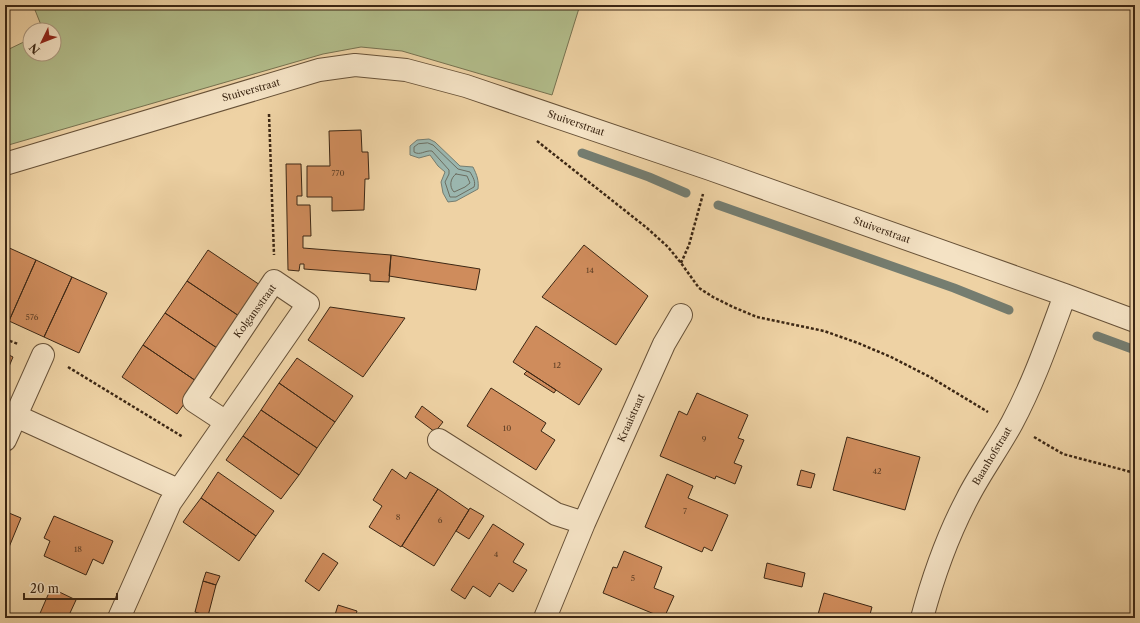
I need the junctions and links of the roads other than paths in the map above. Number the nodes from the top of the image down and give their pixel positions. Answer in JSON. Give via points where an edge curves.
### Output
{"nodes":[{"id":1,"x":5,"y":164,"type":"edge"},
{"id":2,"x":1066,"y":295,"type":"junction"},
{"id":3,"x":681,"y":315,"type":"dead end"},
{"id":4,"x":1135,"y":321,"type":"edge"},
{"id":5,"x":43,"y":355,"type":"road end"},
{"id":6,"x":16,"y":416,"type":"junction"},
{"id":7,"x":226,"y":422,"type":"junction"},
{"id":8,"x":5,"y":440,"type":"edge"},
{"id":9,"x":439,"y":440,"type":"dead end"},
{"id":10,"x":178,"y":490,"type":"junction"},
{"id":11,"x":584,"y":523,"type":"junction"},
{"id":12,"x":119,"y":618,"type":"edge"},
{"id":13,"x":544,"y":618,"type":"edge"},
{"id":14,"x":922,"y":618,"type":"edge"}],
"edges":[{"from":1,"to":2,"type":"street","name":"Stuiverstraat","via":[[319,70],[355,65],[406,70],[466,86],[710,168]]},
{"from":2,"to":4,"type":"street","name":"Stuiverstraat"},
{"from":2,"to":14,"type":"street","name":"Baanhofstraat","via":[[1032,382],[1012,424],[967,498],[945,547]]},
{"from":3,"to":11,"type":"street","name":"Kraaistraat","via":[[664,344]]},
{"from":5,"to":6,"type":"street"},
{"from":6,"to":8,"type":"street"},
{"from":6,"to":10,"type":"street"},
{"from":7,"to":7,"type":"street","name":"Kolgansstraat","via":[[308,304],[274,281],[194,401]]},
{"from":7,"to":10,"type":"street","name":"Kolgansstraat"},
{"from":9,"to":11,"type":"street","via":[[556,514]]},
{"from":10,"to":12,"type":"street","name":"Kolgansstraat","via":[[154,535]]},
{"from":11,"to":13,"type":"street","name":"Kraaistraat"}]}
